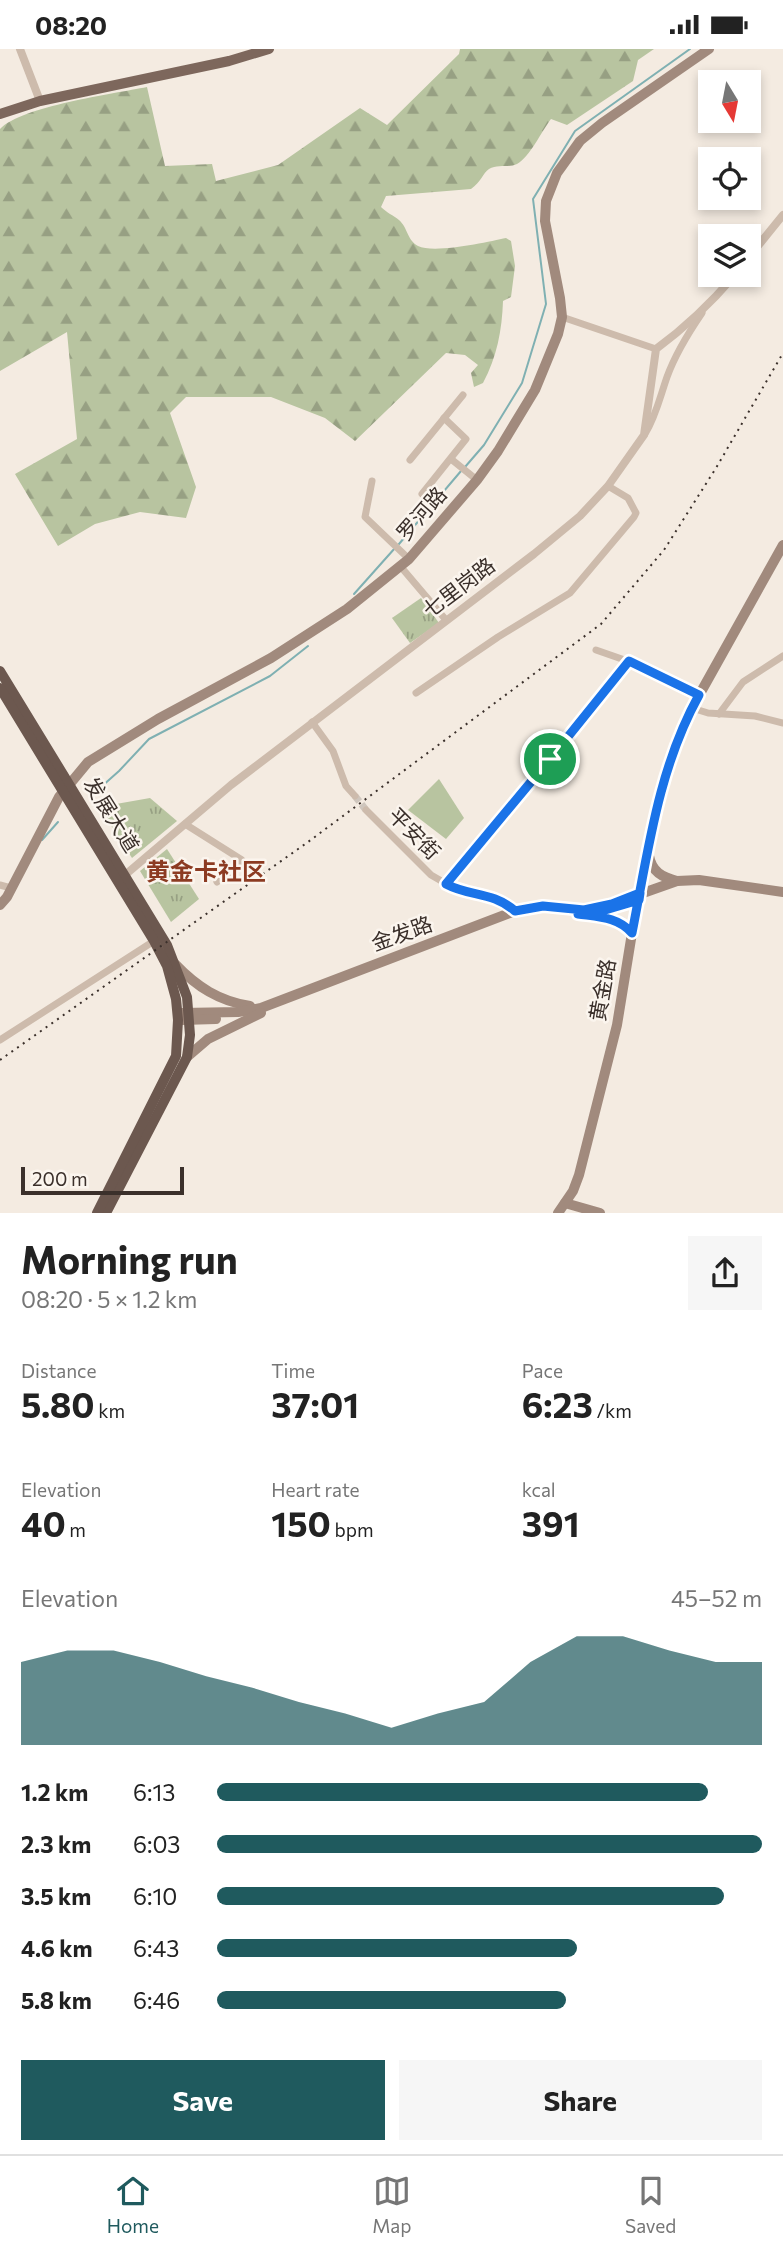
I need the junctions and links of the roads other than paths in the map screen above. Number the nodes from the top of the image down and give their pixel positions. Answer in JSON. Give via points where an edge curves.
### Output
{"nodes":[{"id":1,"x":20,"y":49,"type":"edge"},
{"id":2,"x":254,"y":49,"type":"edge"},
{"id":3,"x":269,"y":49,"type":"edge"},
{"id":4,"x":709,"y":49,"type":"edge"},
{"id":5,"x":39,"y":99,"type":"junction"},
{"id":6,"x":0,"y":109,"type":"edge"},
{"id":7,"x":0,"y":114,"type":"edge"},
{"id":8,"x":783,"y":215,"type":"edge"},
{"id":9,"x":761,"y":242,"type":"edge"},
{"id":10,"x":724,"y":287,"type":"edge"},
{"id":11,"x":707,"y":307,"type":"junction"},
{"id":12,"x":562,"y":317,"type":"junction"},
{"id":13,"x":656,"y":349,"type":"junction"},
{"id":14,"x":463,"y":395,"type":"dead end"},
{"id":15,"x":444,"y":418,"type":"junction"},
{"id":16,"x":644,"y":435,"type":"junction"},
{"id":17,"x":451,"y":459,"type":"junction"},
{"id":18,"x":410,"y":460,"type":"dead end"},
{"id":19,"x":477,"y":480,"type":"junction"},
{"id":20,"x":372,"y":481,"type":"dead end"},
{"id":21,"x":608,"y":486,"type":"junction"},
{"id":22,"x":422,"y":494,"type":"dead end"},
{"id":23,"x":783,"y":545,"type":"edge"},
{"id":24,"x":409,"y":559,"type":"junction"},
{"id":25,"x":401,"y":567,"type":"junction"},
{"id":26,"x":446,"y":619,"type":"junction"},
{"id":27,"x":596,"y":650,"type":"dead end"},
{"id":28,"x":783,"y":656,"type":"edge"},
{"id":29,"x":629,"y":661,"type":"junction"},
{"id":30,"x":0,"y":671,"type":"edge"},
{"id":31,"x":0,"y":688,"type":"edge"},
{"id":32,"x":416,"y":693,"type":"dead end"},
{"id":33,"x":699,"y":695,"type":"junction"},
{"id":34,"x":692,"y":708,"type":"junction"},
{"id":35,"x":719,"y":714,"type":"junction"},
{"id":36,"x":312,"y":722,"type":"junction"},
{"id":37,"x":783,"y":723,"type":"edge"},
{"id":38,"x":66,"y":787,"type":"junction"},
{"id":39,"x":355,"y":796,"type":"tunnel mouth"},
{"id":40,"x":366,"y":810,"type":"tunnel mouth"},
{"id":41,"x":186,"y":824,"type":"junction"},
{"id":42,"x":648,"y":850,"type":"junction"},
{"id":43,"x":125,"y":875,"type":"junction"},
{"id":44,"x":217,"y":881,"type":"dead end"},
{"id":45,"x":677,"y":881,"type":"junction"},
{"id":46,"x":446,"y":884,"type":"junction"},
{"id":47,"x":0,"y":885,"type":"edge"},
{"id":48,"x":11,"y":888,"type":"junction"},
{"id":49,"x":783,"y":894,"type":"edge"},
{"id":50,"x":639,"y":896,"type":"junction"},
{"id":51,"x":0,"y":905,"type":"edge"},
{"id":52,"x":515,"y":911,"type":"junction"},
{"id":53,"x":578,"y":914,"type":"junction"},
{"id":54,"x":632,"y":933,"type":"junction"},
{"id":55,"x":154,"y":941,"type":"junction"},
{"id":56,"x":175,"y":964,"type":"junction"},
{"id":57,"x":261,"y":1011,"type":"junction"},
{"id":58,"x":183,"y":1017,"type":"junction"},
{"id":59,"x":0,"y":1040,"type":"edge"},
{"id":60,"x":187,"y":1057,"type":"junction"},
{"id":61,"x":562,"y":1209,"type":"edge"},
{"id":62,"x":97,"y":1213,"type":"edge"},
{"id":63,"x":106,"y":1213,"type":"edge"},
{"id":64,"x":579,"y":1213,"type":"edge"},
{"id":65,"x":600,"y":1213,"type":"edge"}],
"edges":[{"from":1,"to":5,"type":"street"},
{"from":2,"to":5,"type":"main road"},
{"from":3,"to":5,"type":"main road"},
{"from":4,"to":12,"type":"main road","name":"罗河路","via":[[580,141],[558,173],[546,201],[545,221]]},
{"from":5,"to":6,"type":"main road"},
{"from":5,"to":7,"type":"main road"},
{"from":8,"to":9,"type":"street"},
{"from":10,"to":11,"type":"street"},
{"from":11,"to":13,"type":"street"},
{"from":11,"to":16,"type":"street","via":[[668,375],[654,421]]},
{"from":12,"to":13,"type":"street"},
{"from":12,"to":19,"type":"main road","name":"罗河路","via":[[535,390]]},
{"from":13,"to":16,"type":"street","name":"七里岗路"},
{"from":14,"to":15,"type":"street"},
{"from":15,"to":17,"type":"street","via":[[466,439]]},
{"from":15,"to":18,"type":"street"},
{"from":16,"to":21,"type":"street","name":"七里岗路"},
{"from":17,"to":19,"type":"street"},
{"from":17,"to":22,"type":"street"},
{"from":19,"to":24,"type":"main road","name":"罗河路"},
{"from":20,"to":24,"type":"street","via":[[365,517]]},
{"from":21,"to":26,"type":"street","name":"七里岗路","via":[[534,554]]},
{"from":21,"to":32,"type":"street","via":[[628,498],[636,513],[570,593]]},
{"from":23,"to":33,"type":"main road","name":"黄金路"},
{"from":24,"to":25,"type":"main road","name":"罗河路"},
{"from":25,"to":26,"type":"street"},
{"from":25,"to":38,"type":"main road","name":"罗河路","via":[[313,632],[88,762]]},
{"from":26,"to":36,"type":"street","name":"七里岗路"},
{"from":27,"to":29,"type":"street"},
{"from":28,"to":35,"type":"street","via":[[743,682]]},
{"from":29,"to":33,"type":"street"},
{"from":29,"to":46,"type":"street"},
{"from":30,"to":38,"type":"highway","name":"发展大道"},
{"from":31,"to":38,"type":"highway","name":"发展大道"},
{"from":33,"to":34,"type":"main road","name":"黄金路"},
{"from":34,"to":35,"type":"street"},
{"from":34,"to":42,"type":"main road","name":"黄金路","via":[[660,792]]},
{"from":35,"to":37,"type":"street"},
{"from":36,"to":39,"type":"street","via":[[333,751],[346,786]]},
{"from":36,"to":41,"type":"street","name":"七里岗路"},
{"from":38,"to":43,"type":"highway","name":"发展大道"},
{"from":38,"to":48,"type":"main road","name":"罗河路"},
{"from":38,"to":55,"type":"highway","name":"发展大道"},
{"from":40,"to":46,"type":"street","name":"平安街","via":[[431,875]]},
{"from":41,"to":43,"type":"street","name":"七里岗路"},
{"from":41,"to":44,"type":"street","via":[[242,860]]},
{"from":42,"to":45,"type":"main road","via":[[653,869]]},
{"from":42,"to":50,"type":"main road","name":"黄金路"},
{"from":43,"to":56,"type":"highway","name":"发展大道"},
{"from":45,"to":49,"type":"main road","via":[[699,880]]},
{"from":45,"to":50,"type":"main road"},
{"from":46,"to":52,"type":"street","name":"平安街","via":[[504,902]]},
{"from":47,"to":48,"type":"street"},
{"from":48,"to":51,"type":"main road","name":"罗河路"},
{"from":49,"to":50,"type":"main road","via":[[699,885]]},
{"from":50,"to":52,"type":"main road","name":"金发路","via":[[584,910],[543,906]]},
{"from":50,"to":53,"type":"main road","name":"金发路","via":[[604,911]]},
{"from":50,"to":54,"type":"main road","name":"黄金路"},
{"from":52,"to":57,"type":"main road","name":"金发路"},
{"from":53,"to":54,"type":"main road","via":[[611,918]]},
{"from":53,"to":57,"type":"main road","name":"金发路","via":[[543,910],[516,915]]},
{"from":54,"to":61,"type":"main road","name":"黄金路","via":[[614,1039],[579,1175]]},
{"from":55,"to":58,"type":"highway","name":"发展大道"},
{"from":55,"to":59,"type":"street"},
{"from":56,"to":57,"type":"main road","via":[[210,994]]},
{"from":56,"to":58,"type":"highway","name":"发展大道","via":[[187,996]]},
{"from":57,"to":58,"type":"main road","name":"金发路"},
{"from":57,"to":60,"type":"main road","via":[[208,1039]]},
{"from":58,"to":60,"type":"highway","name":"发展大道"},
{"from":58,"to":62,"type":"highway","name":"发展大道","via":[[176,1056]]},
{"from":60,"to":63,"type":"highway","name":"发展大道"},
{"from":61,"to":64,"type":"main road"},
{"from":61,"to":65,"type":"main road"}]}
